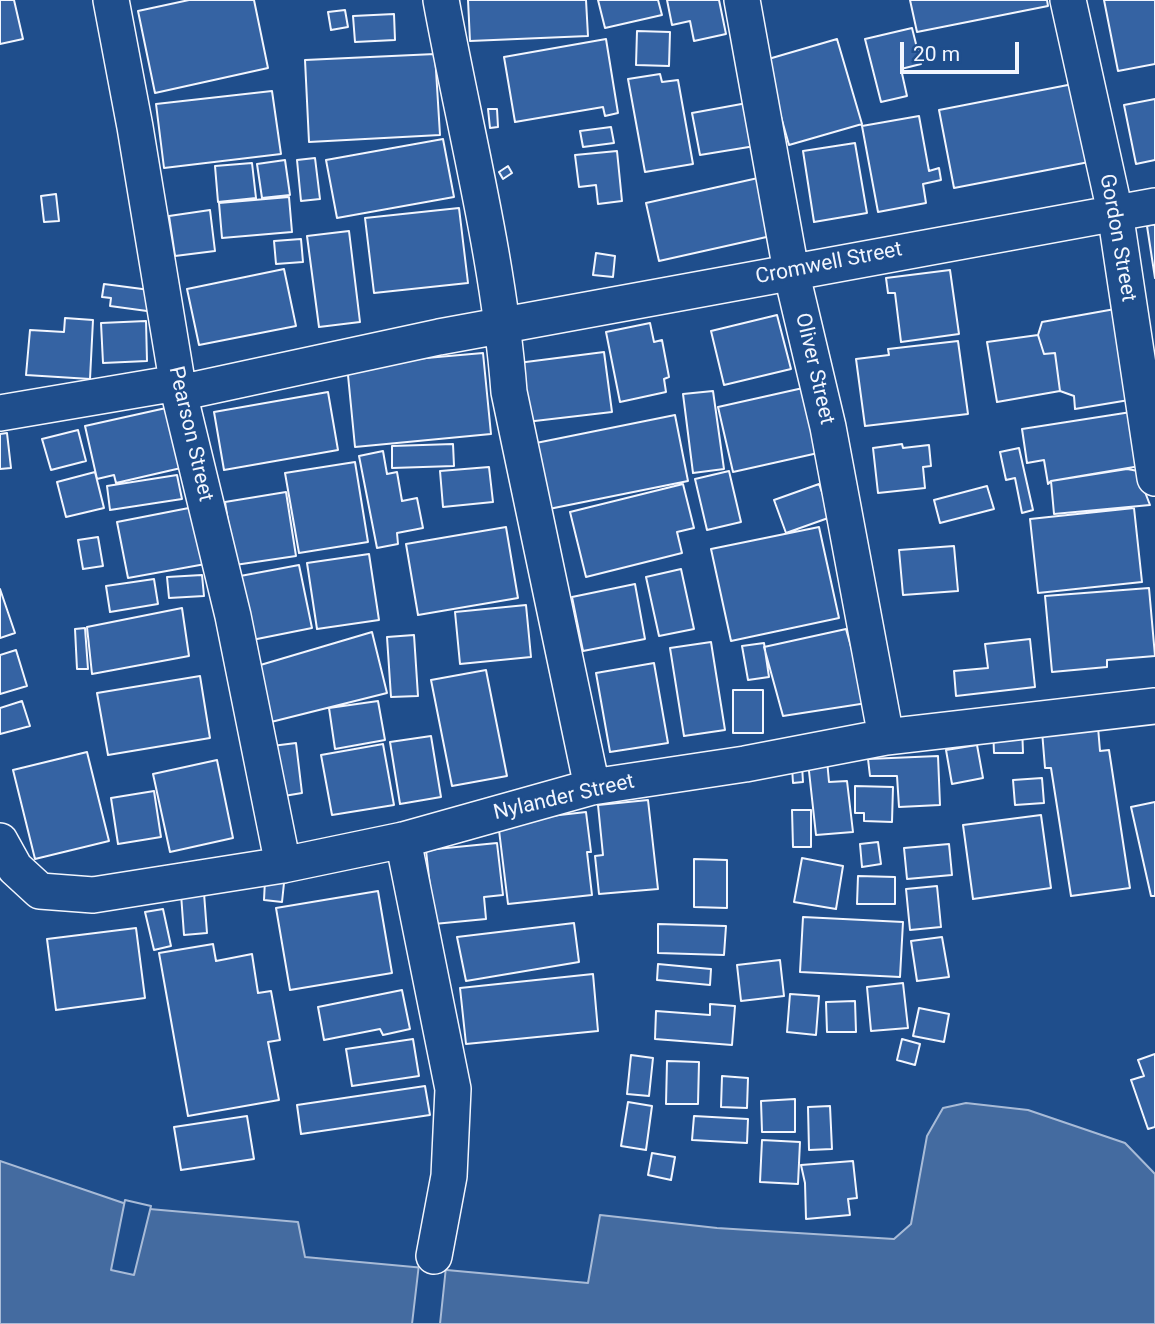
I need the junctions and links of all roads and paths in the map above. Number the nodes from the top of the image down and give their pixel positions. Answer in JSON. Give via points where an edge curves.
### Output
{"nodes":[{"id":1,"x":111,"y":0,"type":"edge"},
{"id":2,"x":442,"y":0,"type":"edge"},
{"id":3,"x":742,"y":0,"type":"edge"},
{"id":4,"x":1068,"y":0,"type":"edge"},
{"id":5,"x":1155,"y":206,"type":"edge"},
{"id":6,"x":1115,"y":212,"type":"junction"},
{"id":7,"x":791,"y":271,"type":"junction"},
{"id":8,"x":504,"y":327,"type":"junction"},
{"id":9,"x":178,"y":388,"type":"junction"},
{"id":10,"x":0,"y":413,"type":"edge"},
{"id":11,"x":1155,"y":478,"type":"edge"},
{"id":12,"x":1155,"y":706,"type":"edge"},
{"id":13,"x":886,"y":737,"type":"junction"},
{"id":14,"x":592,"y":787,"type":"junction"},
{"id":15,"x":403,"y":839,"type":"junction"},
{"id":16,"x":0,"y":841,"type":"edge"},
{"id":17,"x":283,"y":865,"type":"junction"},
{"id":18,"x":435,"y":1256,"type":"dead end"}],
"edges":[{"from":1,"to":9,"type":"street","name":"Pearson Street"},
{"from":2,"to":8,"type":"street"},
{"from":3,"to":7,"type":"street","name":"Oliver Street"},
{"from":4,"to":6,"type":"street","name":"Gordon Street"},
{"from":5,"to":6,"type":"street","name":"Cromwell Street"},
{"from":6,"to":7,"type":"street","name":"Cromwell Street"},
{"from":6,"to":11,"type":"street","name":"Gordon Street"},
{"from":7,"to":8,"type":"street","name":"Cromwell Street"},
{"from":7,"to":13,"type":"street","name":"Oliver Street","via":[[828,427]]},
{"from":8,"to":9,"type":"street","name":"Cromwell Street"},
{"from":8,"to":14,"type":"street","via":[[509,392]]},
{"from":9,"to":10,"type":"street"},
{"from":9,"to":17,"type":"street","name":"Pearson Street","via":[[233,616]]},
{"from":12,"to":13,"type":"street","name":"Nylander Street"},
{"from":13,"to":14,"type":"street","name":"Nylander Street"},
{"from":14,"to":15,"type":"street","name":"Nylander Street"},
{"from":15,"to":17,"type":"street","name":"Nylander Street"},
{"from":15,"to":18,"type":"street","via":[[453,1089],[449,1176]]},
{"from":16,"to":17,"type":"street","name":"Nylander Street","via":[[15,868],[40,891],[93,895]]}]}
